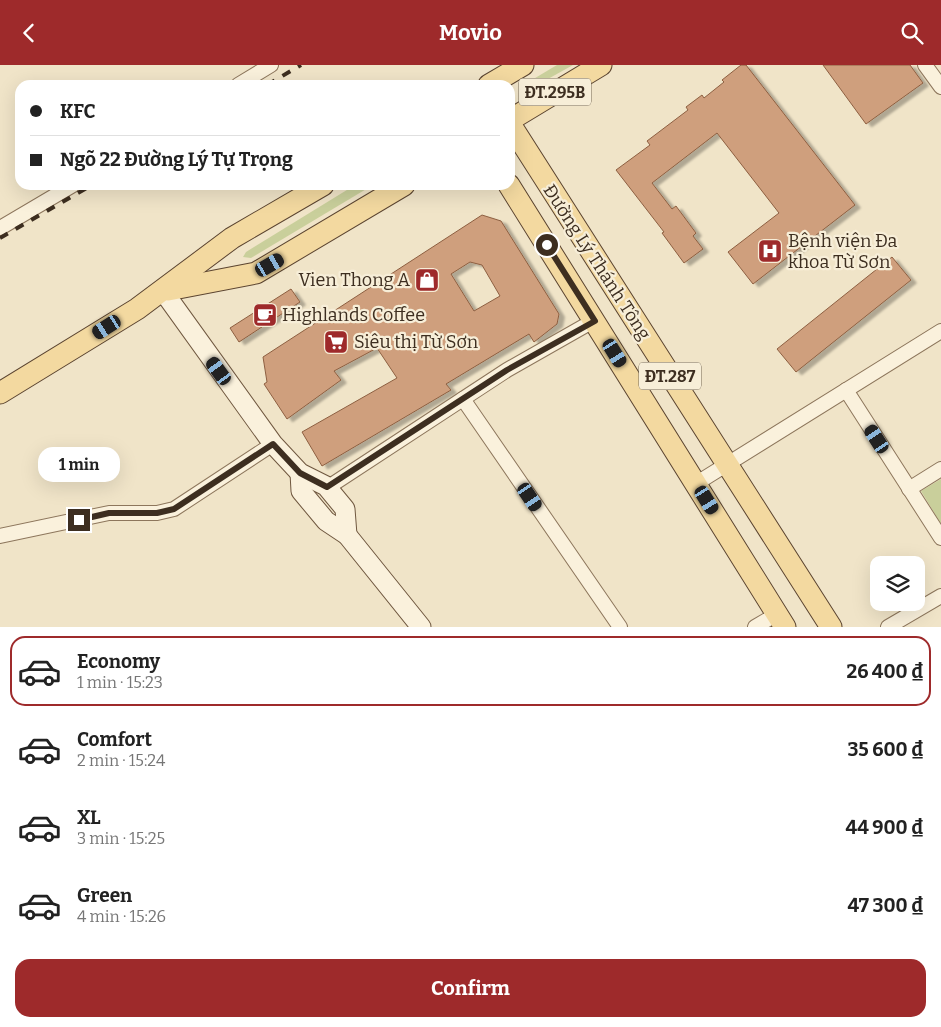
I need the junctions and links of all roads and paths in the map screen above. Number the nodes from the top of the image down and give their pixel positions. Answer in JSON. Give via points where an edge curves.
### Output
{"nodes":[{"id":1,"x":272,"y":65,"type":"edge"},
{"id":2,"x":522,"y":65,"type":"edge"},
{"id":3,"x":601,"y":65,"type":"edge"},
{"id":4,"x":925,"y":65,"type":"edge"},
{"id":5,"x":246,"y":80,"type":"edge"},
{"id":6,"x":497,"y":80,"type":"edge"},
{"id":7,"x":941,"y":87,"type":"edge"},
{"id":8,"x":515,"y":117,"type":"edge"},
{"id":9,"x":515,"y":132,"type":"edge"},
{"id":10,"x":65,"y":190,"type":"edge"},
{"id":11,"x":315,"y":190,"type":"edge"},
{"id":12,"x":396,"y":190,"type":"edge"},
{"id":13,"x":512,"y":190,"type":"edge"},
{"id":14,"x":0,"y":228,"type":"edge"},
{"id":15,"x":163,"y":291,"type":"junction"},
{"id":16,"x":624,"y":304,"type":"junction"},
{"id":17,"x":595,"y":321,"type":"junction"},
{"id":18,"x":941,"y":331,"type":"edge"},
{"id":19,"x":846,"y":390,"type":"junction"},
{"id":20,"x":0,"y":393,"type":"edge"},
{"id":21,"x":463,"y":399,"type":"junction"},
{"id":22,"x":273,"y":444,"type":"junction"},
{"id":23,"x":727,"y":464,"type":"junction"},
{"id":24,"x":941,"y":469,"type":"edge"},
{"id":25,"x":300,"y":473,"type":"junction"},
{"id":26,"x":697,"y":483,"type":"junction"},
{"id":27,"x":327,"y":487,"type":"junction"},
{"id":28,"x":909,"y":489,"type":"junction"},
{"id":29,"x":347,"y":535,"type":"junction"},
{"id":30,"x":0,"y":536,"type":"edge"},
{"id":31,"x":941,"y":538,"type":"edge"},
{"id":32,"x":941,"y":596,"type":"edge"},
{"id":33,"x":781,"y":621,"type":"edge"},
{"id":34,"x":421,"y":627,"type":"edge"},
{"id":35,"x":620,"y":627,"type":"edge"},
{"id":36,"x":755,"y":627,"type":"edge"},
{"id":37,"x":831,"y":627,"type":"edge"},
{"id":38,"x":888,"y":627,"type":"edge"}],
"edges":[{"from":1,"to":5,"type":"street"},
{"from":2,"to":6,"type":"main road","number":"ĐT.295B"},
{"from":3,"to":8,"type":"main road","number":"ĐT.295B"},
{"from":4,"to":7,"type":"street"},
{"from":9,"to":16,"type":"main road","name":"Đường Lý Thánh Tông","number":"ĐT.287"},
{"from":10,"to":14,"type":"street"},
{"from":11,"to":15,"type":"main road","via":[[232,239]]},
{"from":12,"to":15,"type":"main road","via":[[256,273]]},
{"from":13,"to":17,"type":"main road","name":"Đường Lý Thánh Tông","number":"ĐT.287"},
{"from":15,"to":20,"type":"main road"},
{"from":15,"to":22,"type":"main road"},
{"from":16,"to":17,"type":"main road"},
{"from":16,"to":23,"type":"main road","name":"Đường Lý Thánh Tông","number":"ĐT.287"},
{"from":17,"to":21,"type":"street","via":[[507,370]]},
{"from":17,"to":26,"type":"main road","name":"Đường Lý Thánh Tông","number":"ĐT.287"},
{"from":18,"to":19,"type":"street"},
{"from":19,"to":23,"type":"street"},
{"from":19,"to":28,"type":"street"},
{"from":21,"to":27,"type":"street"},
{"from":21,"to":35,"type":"street"},
{"from":22,"to":25,"type":"main road"},
{"from":22,"to":30,"type":"street","via":[[174,509],[157,513],[109,513]]},
{"from":23,"to":26,"type":"street"},
{"from":23,"to":37,"type":"main road","name":"Đường Lý Thánh Tông","number":"ĐT.287"},
{"from":24,"to":28,"type":"street"},
{"from":25,"to":27,"type":"main road"},
{"from":25,"to":29,"type":"main road","via":[[301,491],[326,521]]},
{"from":26,"to":33,"type":"main road","name":"Đường Lý Thánh Tông","number":"ĐT.287"},
{"from":27,"to":29,"type":"main road","via":[[344,509]]},
{"from":28,"to":31,"type":"street"},
{"from":29,"to":34,"type":"main road"},
{"from":32,"to":38,"type":"street"},
{"from":33,"to":36,"type":"street"}]}
